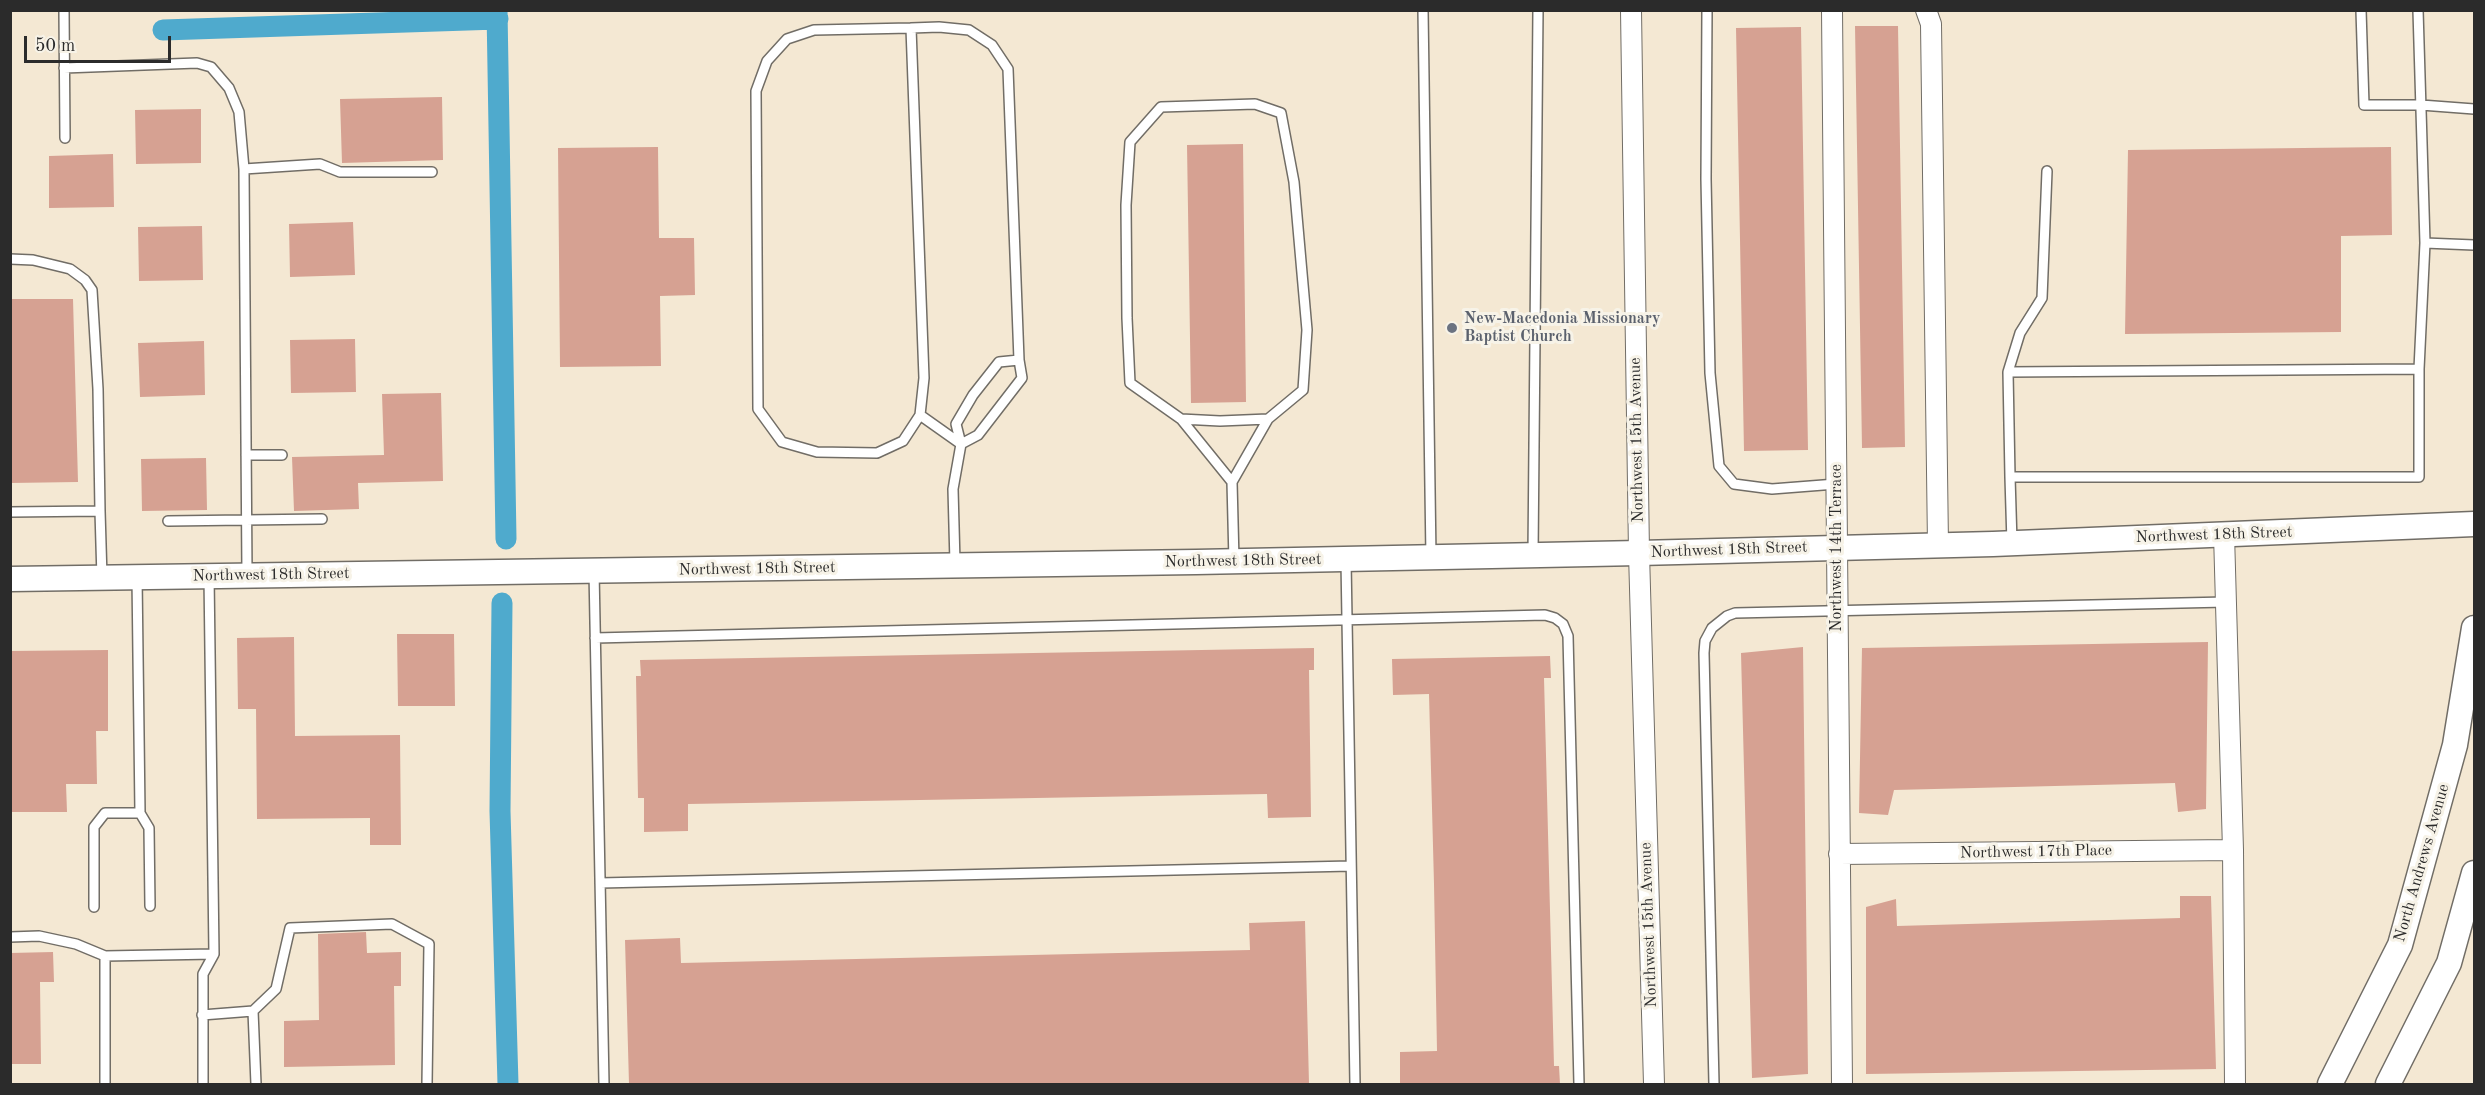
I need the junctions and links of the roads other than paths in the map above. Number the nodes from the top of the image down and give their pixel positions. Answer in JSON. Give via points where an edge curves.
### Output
{"nodes":[{"id":1,"x":64,"y":10,"type":"edge"},
{"id":2,"x":1423,"y":10,"type":"edge"},
{"id":3,"x":1538,"y":10,"type":"edge"},
{"id":4,"x":1631,"y":10,"type":"edge"},
{"id":5,"x":1707,"y":10,"type":"edge"},
{"id":6,"x":1832,"y":10,"type":"edge"},
{"id":7,"x":1926,"y":10,"type":"edge"},
{"id":8,"x":2361,"y":10,"type":"edge"},
{"id":9,"x":2418,"y":10,"type":"edge"},
{"id":10,"x":911,"y":28,"type":"junction"},
{"id":11,"x":64,"y":68,"type":"junction"},
{"id":12,"x":2421,"y":105,"type":"junction"},
{"id":13,"x":2475,"y":109,"type":"edge"},
{"id":14,"x":65,"y":138,"type":"dead end"},
{"id":15,"x":244,"y":169,"type":"junction"},
{"id":16,"x":2047,"y":171,"type":"dead end"},
{"id":17,"x":432,"y":172,"type":"dead end"},
{"id":18,"x":2425,"y":243,"type":"junction"},
{"id":19,"x":2475,"y":245,"type":"edge"},
{"id":20,"x":10,"y":259,"type":"edge"},
{"id":21,"x":1019,"y":360,"type":"junction"},
{"id":22,"x":2419,"y":369,"type":"junction"},
{"id":23,"x":2008,"y":372,"type":"junction"},
{"id":24,"x":920,"y":415,"type":"junction"},
{"id":25,"x":1181,"y":419,"type":"junction"},
{"id":26,"x":1268,"y":419,"type":"junction"},
{"id":27,"x":961,"y":444,"type":"junction"},
{"id":28,"x":246,"y":455,"type":"junction"},
{"id":29,"x":282,"y":455,"type":"dead end"},
{"id":30,"x":2010,"y":477,"type":"junction"},
{"id":31,"x":1232,"y":482,"type":"junction"},
{"id":32,"x":1836,"y":484,"type":"junction"},
{"id":33,"x":100,"y":511,"type":"junction"},
{"id":34,"x":10,"y":512,"type":"edge"},
{"id":35,"x":322,"y":519,"type":"dead end"},
{"id":36,"x":168,"y":521,"type":"dead end"},
{"id":37,"x":247,"y":521,"type":"junction"},
{"id":38,"x":2475,"y":524,"type":"edge"},
{"id":39,"x":2224,"y":534,"type":"junction"},
{"id":40,"x":2012,"y":543,"type":"junction"},
{"id":41,"x":1938,"y":545,"type":"junction"},
{"id":42,"x":1837,"y":547,"type":"junction"},
{"id":43,"x":1639,"y":553,"type":"junction"},
{"id":44,"x":1533,"y":555,"type":"junction"},
{"id":45,"x":1431,"y":557,"type":"junction"},
{"id":46,"x":1346,"y":559,"type":"junction"},
{"id":47,"x":1234,"y":561,"type":"junction"},
{"id":48,"x":955,"y":566,"type":"junction"},
{"id":49,"x":594,"y":571,"type":"junction"},
{"id":50,"x":209,"y":576,"type":"junction"},
{"id":51,"x":247,"y":576,"type":"junction"},
{"id":52,"x":137,"y":577,"type":"junction"},
{"id":53,"x":102,"y":578,"type":"junction"},
{"id":54,"x":10,"y":579,"type":"edge"},
{"id":55,"x":2226,"y":602,"type":"junction"},
{"id":56,"x":1837,"y":612,"type":"junction"},
{"id":57,"x":1346,"y":621,"type":"junction"},
{"id":58,"x":2475,"y":628,"type":"edge"},
{"id":59,"x":595,"y":638,"type":"junction"},
{"id":60,"x":140,"y":813,"type":"junction"},
{"id":61,"x":2233,"y":850,"type":"junction"},
{"id":62,"x":1839,"y":854,"type":"junction"},
{"id":63,"x":1351,"y":866,"type":"junction"},
{"id":64,"x":2475,"y":873,"type":"edge"},
{"id":65,"x":600,"y":883,"type":"junction"},
{"id":66,"x":150,"y":906,"type":"dead end"},
{"id":67,"x":94,"y":907,"type":"dead end"},
{"id":68,"x":10,"y":938,"type":"edge"},
{"id":69,"x":214,"y":954,"type":"junction"},
{"id":70,"x":105,"y":956,"type":"junction"},
{"id":71,"x":253,"y":1011,"type":"junction"},
{"id":72,"x":202,"y":1015,"type":"junction"},
{"id":73,"x":105,"y":1084,"type":"edge"},
{"id":74,"x":203,"y":1084,"type":"edge"},
{"id":75,"x":256,"y":1084,"type":"edge"},
{"id":76,"x":427,"y":1084,"type":"edge"},
{"id":77,"x":604,"y":1084,"type":"edge"},
{"id":78,"x":1355,"y":1084,"type":"edge"},
{"id":79,"x":1579,"y":1084,"type":"edge"},
{"id":80,"x":1654,"y":1084,"type":"edge"},
{"id":81,"x":1714,"y":1084,"type":"edge"},
{"id":82,"x":1842,"y":1084,"type":"edge"},
{"id":83,"x":2235,"y":1084,"type":"edge"},
{"id":84,"x":2330,"y":1084,"type":"edge"},
{"id":85,"x":2388,"y":1084,"type":"edge"}],
"edges":[{"from":1,"to":11,"type":"lane"},
{"from":2,"to":45,"type":"lane"},
{"from":3,"to":44,"type":"lane"},
{"from":4,"to":43,"type":"street","name":"Northwest 15th Avenue"},
{"from":5,"to":32,"type":"lane","via":[[1710,362],[1719,466],[1734,484],[1772,489]]},
{"from":6,"to":32,"type":"street","name":"Northwest 14th Terrace"},
{"from":7,"to":41,"type":"street","via":[[1931,24]]},
{"from":8,"to":12,"type":"lane","via":[[2364,105]]},
{"from":9,"to":12,"type":"lane"},
{"from":10,"to":21,"type":"lane","via":[[969,30],[992,45],[1008,69]]},
{"from":10,"to":24,"type":"lane","via":[[924,378]]},
{"from":10,"to":24,"type":"lane","via":[[814,30],[787,39],[767,61],[756,91],[758,409],[782,442],[817,452],[877,453],[903,441]]},
{"from":11,"to":14,"type":"lane"},
{"from":11,"to":15,"type":"lane","via":[[197,63],[210,67],[229,88],[239,112]]},
{"from":12,"to":13,"type":"lane"},
{"from":12,"to":18,"type":"lane"},
{"from":15,"to":17,"type":"lane","via":[[320,164],[340,172]]},
{"from":15,"to":28,"type":"lane"},
{"from":16,"to":23,"type":"lane","via":[[2042,298],[2020,333]]},
{"from":18,"to":19,"type":"lane"},
{"from":18,"to":22,"type":"lane"},
{"from":20,"to":33,"type":"lane","via":[[70,269],[92,290]]},
{"from":21,"to":27,"type":"lane","via":[[1022,378],[978,435]]},
{"from":21,"to":27,"type":"lane","via":[[999,362],[972,395],[956,424]]},
{"from":22,"to":23,"type":"lane"},
{"from":22,"to":30,"type":"lane","via":[[2419,477]]},
{"from":23,"to":30,"type":"lane"},
{"from":24,"to":27,"type":"lane"},
{"from":25,"to":26,"type":"lane"},
{"from":25,"to":26,"type":"lane","via":[[1130,383],[1126,239],[1130,142],[1161,107],[1255,104],[1281,113],[1294,182],[1307,330],[1303,390]]},
{"from":25,"to":31,"type":"lane"},
{"from":26,"to":31,"type":"lane"},
{"from":27,"to":48,"type":"lane","via":[[953,489]]},
{"from":28,"to":29,"type":"lane"},
{"from":28,"to":37,"type":"lane"},
{"from":30,"to":40,"type":"lane"},
{"from":31,"to":47,"type":"lane"},
{"from":32,"to":42,"type":"street","name":"Northwest 14th Terrace"},
{"from":33,"to":34,"type":"lane"},
{"from":33,"to":53,"type":"lane"},
{"from":35,"to":37,"type":"lane"},
{"from":36,"to":37,"type":"lane"},
{"from":37,"to":51,"type":"lane"},
{"from":38,"to":39,"type":"street","name":"Northwest 18th Street"},
{"from":39,"to":40,"type":"street","name":"Northwest 18th Street"},
{"from":39,"to":55,"type":"street"},
{"from":40,"to":41,"type":"street","name":"Northwest 18th Street"},
{"from":41,"to":42,"type":"street","name":"Northwest 18th Street"},
{"from":42,"to":43,"type":"street","name":"Northwest 18th Street"},
{"from":42,"to":56,"type":"street","name":"Northwest 14th Terrace"},
{"from":43,"to":44,"type":"street","name":"Northwest 18th Street"},
{"from":43,"to":80,"type":"street","name":"Northwest 15th Avenue"},
{"from":44,"to":45,"type":"street","name":"Northwest 18th Street"},
{"from":45,"to":46,"type":"street","name":"Northwest 18th Street"},
{"from":46,"to":47,"type":"street","name":"Northwest 18th Street"},
{"from":46,"to":57,"type":"lane"},
{"from":47,"to":48,"type":"street","name":"Northwest 18th Street"},
{"from":48,"to":49,"type":"street","name":"Northwest 18th Street"},
{"from":49,"to":51,"type":"street","name":"Northwest 18th Street"},
{"from":49,"to":59,"type":"lane"},
{"from":50,"to":51,"type":"street","name":"Northwest 18th Street"},
{"from":50,"to":52,"type":"street","name":"Northwest 18th Street"},
{"from":50,"to":69,"type":"lane"},
{"from":52,"to":53,"type":"street","name":"Northwest 18th Street"},
{"from":52,"to":60,"type":"lane"},
{"from":53,"to":54,"type":"street","name":"Northwest 18th Street"},
{"from":55,"to":56,"type":"lane"},
{"from":55,"to":61,"type":"street"},
{"from":56,"to":62,"type":"street","name":"Northwest 14th Terrace"},
{"from":56,"to":81,"type":"lane","via":[[1735,613],[1719,621],[1705,641]]},
{"from":57,"to":59,"type":"lane"},
{"from":57,"to":63,"type":"lane"},
{"from":57,"to":79,"type":"lane","via":[[1545,615],[1555,618],[1566,631]]},
{"from":58,"to":84,"type":"street","name":"North Andrews Avenue","via":[[2455,745],[2400,945]]},
{"from":59,"to":65,"type":"lane"},
{"from":60,"to":66,"type":"lane","via":[[149,828]]},
{"from":60,"to":67,"type":"lane","via":[[105,813],[94,827]]},
{"from":61,"to":62,"type":"street","name":"Northwest 17th Place"},
{"from":61,"to":83,"type":"street"},
{"from":62,"to":82,"type":"street","name":"Northwest 14th Terrace"},
{"from":63,"to":65,"type":"lane"},
{"from":63,"to":78,"type":"lane"},
{"from":64,"to":85,"type":"street","via":[[2449,963]]},
{"from":65,"to":77,"type":"lane"},
{"from":68,"to":70,"type":"lane","via":[[39,936],[76,944]]},
{"from":69,"to":70,"type":"lane"},
{"from":69,"to":72,"type":"lane","via":[[203,974]]},
{"from":70,"to":73,"type":"lane"},
{"from":71,"to":72,"type":"lane"},
{"from":71,"to":75,"type":"lane"},
{"from":71,"to":76,"type":"lane","via":[[276,989],[290,928],[392,924],[429,944]]},
{"from":72,"to":74,"type":"lane"}]}
